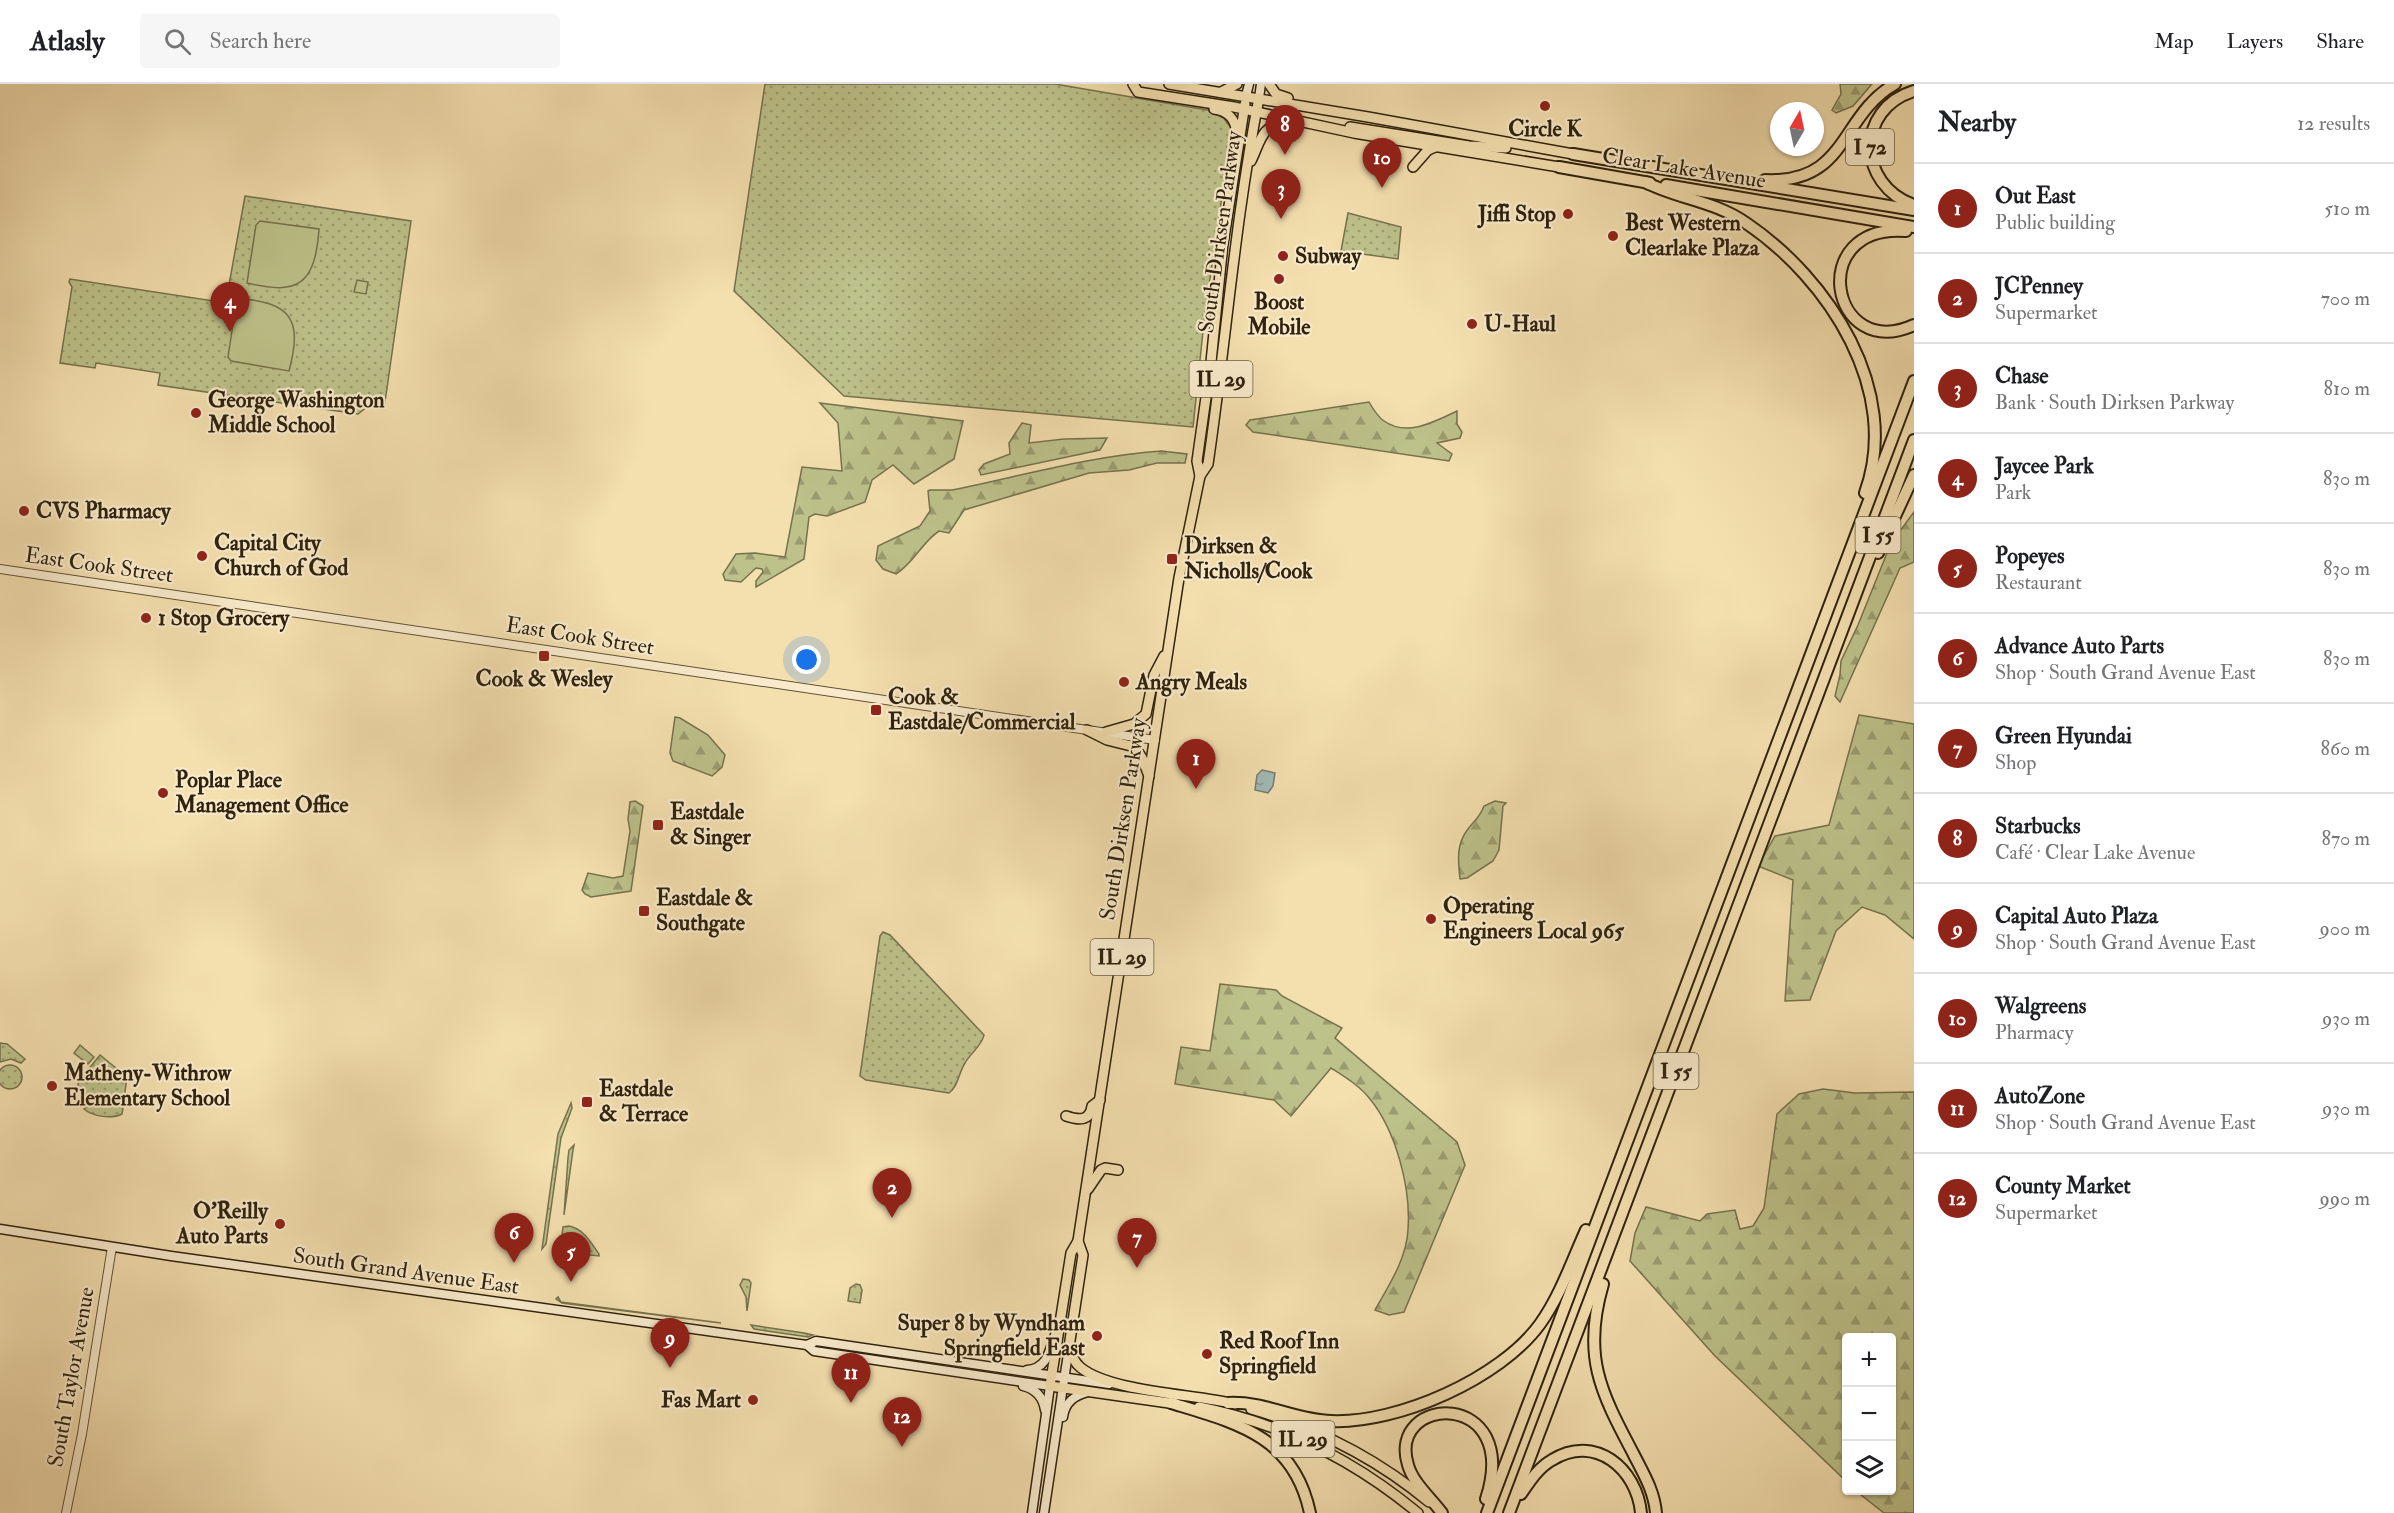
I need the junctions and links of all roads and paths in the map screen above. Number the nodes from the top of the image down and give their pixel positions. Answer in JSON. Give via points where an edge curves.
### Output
{"nodes":[{"id":1,"x":1133,"y":84,"type":"edge"},
{"id":2,"x":1169,"y":84,"type":"edge"},
{"id":3,"x":1237,"y":84,"type":"edge"},
{"id":4,"x":1249,"y":84,"type":"edge"},
{"id":5,"x":1261,"y":84,"type":"edge"},
{"id":6,"x":1269,"y":84,"type":"edge"},
{"id":7,"x":1895,"y":84,"type":"edge"},
{"id":8,"x":1914,"y":91,"type":"edge"},
{"id":9,"x":1221,"y":92,"type":"junction"},
{"id":10,"x":1163,"y":96,"type":"junction"},
{"id":11,"x":1246,"y":96,"type":"junction"},
{"id":12,"x":1258,"y":98,"type":"junction"},
{"id":13,"x":1256,"y":112,"type":"junction"},
{"id":14,"x":1243,"y":114,"type":"junction"},
{"id":15,"x":1368,"y":117,"type":"junction"},
{"id":16,"x":1292,"y":120,"type":"junction"},
{"id":17,"x":1324,"y":127,"type":"junction"},
{"id":18,"x":1238,"y":141,"type":"junction"},
{"id":19,"x":1526,"y":146,"type":"junction"},
{"id":20,"x":1437,"y":147,"type":"junction"},
{"id":21,"x":1574,"y":154,"type":"joint"},
{"id":22,"x":1413,"y":167,"type":"dead end"},
{"id":23,"x":1559,"y":167,"type":"joint"},
{"id":24,"x":1247,"y":172,"type":"junction"},
{"id":25,"x":1719,"y":178,"type":"junction"},
{"id":26,"x":1645,"y":182,"type":"junction"},
{"id":27,"x":1914,"y":205,"type":"edge"},
{"id":28,"x":1914,"y":210,"type":"edge"},
{"id":29,"x":1914,"y":227,"type":"edge"},
{"id":30,"x":1914,"y":232,"type":"edge"},
{"id":31,"x":1914,"y":325,"type":"edge"},
{"id":32,"x":1914,"y":381,"type":"edge"},
{"id":33,"x":1914,"y":440,"type":"edge"},
{"id":34,"x":1914,"y":475,"type":"edge"},
{"id":35,"x":1200,"y":476,"type":"junction"},
{"id":36,"x":0,"y":569,"type":"edge"},
{"id":37,"x":1841,"y":574,"type":"junction"},
{"id":38,"x":1843,"y":629,"type":"junction"},
{"id":39,"x":1168,"y":649,"type":"junction"},
{"id":40,"x":1087,"y":729,"type":"junction"},
{"id":41,"x":1106,"y":732,"type":"junction"},
{"id":42,"x":1155,"y":740,"type":"junction"},
{"id":43,"x":1149,"y":777,"type":"junction"},
{"id":44,"x":1100,"y":1100,"type":"junction"},
{"id":45,"x":1066,"y":1116,"type":"dead end"},
{"id":46,"x":1625,"y":1145,"type":"junction"},
{"id":47,"x":1118,"y":1170,"type":"dead end"},
{"id":48,"x":1085,"y":1194,"type":"junction"},
{"id":49,"x":1627,"y":1201,"type":"junction"},
{"id":50,"x":0,"y":1229,"type":"edge"},
{"id":51,"x":1078,"y":1241,"type":"junction"},
{"id":52,"x":112,"y":1247,"type":"junction"},
{"id":53,"x":1059,"y":1326,"type":"junction"},
{"id":54,"x":807,"y":1346,"type":"junction"},
{"id":55,"x":1069,"y":1347,"type":"junction"},
{"id":56,"x":1015,"y":1370,"type":"junction"},
{"id":57,"x":976,"y":1375,"type":"junction"},
{"id":58,"x":1051,"y":1381,"type":"junction"},
{"id":59,"x":1063,"y":1383,"type":"junction"},
{"id":60,"x":1129,"y":1387,"type":"junction"},
{"id":61,"x":1089,"y":1391,"type":"junction"},
{"id":62,"x":1171,"y":1403,"type":"junction"},
{"id":63,"x":1228,"y":1403,"type":"junction"},
{"id":64,"x":1046,"y":1414,"type":"junction"},
{"id":65,"x":1056,"y":1434,"type":"junction"},
{"id":66,"x":66,"y":1513,"type":"edge"},
{"id":67,"x":1032,"y":1513,"type":"edge"},
{"id":68,"x":1044,"y":1513,"type":"edge"},
{"id":69,"x":1310,"y":1513,"type":"edge"},
{"id":70,"x":1419,"y":1513,"type":"edge"},
{"id":71,"x":1442,"y":1513,"type":"edge"},
{"id":72,"x":1481,"y":1513,"type":"edge"},
{"id":73,"x":1487,"y":1513,"type":"edge"},
{"id":74,"x":1510,"y":1513,"type":"edge"},
{"id":75,"x":1641,"y":1513,"type":"edge"},
{"id":76,"x":1656,"y":1513,"type":"edge"}],
"edges":[{"from":1,"to":10,"type":"main road","name":"Clear Lake Avenue","via":[[1138,92]]},
{"from":2,"to":9,"type":"main road","name":"Clear Lake Avenue"},
{"from":3,"to":9,"type":"main road"},
{"from":4,"to":11,"type":"main road","number":"IL 29"},
{"from":5,"to":12,"type":"main road","number":"IL 29"},
{"from":6,"to":15,"type":"main road","via":[[1281,97],[1360,110]]},
{"from":7,"to":25,"type":"highway","via":[[1875,97],[1834,154],[1812,172],[1787,180]]},
{"from":8,"to":27,"type":"highway","number":"I 72","via":[[1894,99],[1880,115],[1873,128],[1870,153],[1881,182]]},
{"from":9,"to":11,"type":"main road","name":"Clear Lake Avenue"},
{"from":10,"to":14,"type":"main road","name":"Clear Lake Avenue"},
{"from":10,"to":18,"type":"main road","via":[[1168,101],[1226,112],[1236,126]]},
{"from":11,"to":12,"type":"main road","name":"Clear Lake Avenue"},
{"from":11,"to":14,"type":"main road","number":"IL 29"},
{"from":12,"to":13,"type":"main road","name":"South Dirksen Parkway","number":"IL 29"},
{"from":12,"to":15,"type":"main road","name":"Clear Lake Avenue"},
{"from":13,"to":14,"type":"main road","name":"Clear Lake Avenue"},
{"from":13,"to":16,"type":"main road","name":"Clear Lake Avenue"},
{"from":13,"to":24,"type":"main road","name":"South Dirksen Parkway","number":"IL 29"},
{"from":14,"to":18,"type":"main road","name":"South Dirksen Parkway","number":"IL 29"},
{"from":15,"to":19,"type":"main road","name":"Clear Lake Avenue"},
{"from":16,"to":17,"type":"main road","name":"Clear Lake Avenue"},
{"from":16,"to":24,"type":"main road","via":[[1267,129]]},
{"from":17,"to":19,"type":"main road","via":[[1359,127],[1469,146]]},
{"from":17,"to":20,"type":"main road","name":"Clear Lake Avenue"},
{"from":18,"to":35,"type":"main road","name":"South Dirksen Parkway","number":"IL 29","via":[[1197,461]]},
{"from":19,"to":21,"type":"main road","name":"Clear Lake Avenue"},
{"from":20,"to":22,"type":"main road","via":[[1428,150]]},
{"from":20,"to":23,"type":"main road","name":"Clear Lake Avenue"},
{"from":21,"to":25,"type":"highway","name":"Clear Lake Avenue"},
{"from":23,"to":26,"type":"highway","name":"Clear Lake Avenue"},
{"from":24,"to":35,"type":"main road","name":"South Dirksen Parkway","number":"IL 29","via":[[1208,464]]},
{"from":25,"to":28,"type":"highway","name":"Clear Lake Avenue"},
{"from":26,"to":29,"type":"highway","name":"Clear Lake Avenue"},
{"from":26,"to":37,"type":"highway","via":[[1713,205],[1746,222],[1797,266],[1832,309],[1850,341],[1869,388],[1875,442],[1867,488]]},
{"from":30,"to":31,"type":"highway","via":[[1880,232],[1857,243],[1843,262],[1839,283],[1850,315],[1865,326],[1886,332]]},
{"from":32,"to":37,"type":"highway","number":"I 55"},
{"from":33,"to":38,"type":"highway","number":"I 55"},
{"from":34,"to":38,"type":"highway"},
{"from":35,"to":39,"type":"main road","name":"South Dirksen Parkway","number":"IL 29"},
{"from":36,"to":40,"type":"street","name":"East Cook Street"},
{"from":37,"to":46,"type":"highway","number":"I 55"},
{"from":38,"to":49,"type":"highway","number":"I 55"},
{"from":39,"to":41,"type":"main road","via":[[1154,675],[1146,714],[1134,724]]},
{"from":39,"to":42,"type":"main road","name":"South Dirksen Parkway","number":"IL 29"},
{"from":40,"to":41,"type":"street","name":"East Cook Street"},
{"from":40,"to":43,"type":"main road","via":[[1107,740],[1135,747]]},
{"from":41,"to":42,"type":"street","name":"East Cook Street"},
{"from":42,"to":43,"type":"main road","name":"South Dirksen Parkway","number":"IL 29"},
{"from":43,"to":44,"type":"main road","name":"South Dirksen Parkway","number":"IL 29"},
{"from":44,"to":45,"type":"main road","via":[[1085,1119]]},
{"from":44,"to":48,"type":"main road","name":"South Dirksen Parkway","number":"IL 29"},
{"from":46,"to":63,"type":"highway","via":[[1548,1312],[1525,1341],[1495,1365],[1432,1399],[1365,1419],[1310,1419],[1245,1402]]},
{"from":46,"to":73,"type":"highway","number":"I 55"},
{"from":47,"to":48,"type":"main road","via":[[1101,1170]]},
{"from":48,"to":51,"type":"main road","name":"South Dirksen Parkway","number":"IL 29"},
{"from":49,"to":74,"type":"highway","number":"I 55"},
{"from":49,"to":76,"type":"highway","via":[[1595,1313],[1595,1360],[1601,1388],[1650,1485]]},
{"from":50,"to":52,"type":"main road","name":"South Grand Avenue East"},
{"from":51,"to":53,"type":"main road","name":"South Dirksen Parkway","number":"IL 29","via":[[1071,1253]]},
{"from":51,"to":55,"type":"main road","name":"South Dirksen Parkway","number":"IL 29","via":[[1083,1255]]},
{"from":52,"to":54,"type":"main road","name":"South Grand Avenue East"},
{"from":52,"to":66,"type":"street","name":"South Taylor Avenue"},
{"from":53,"to":56,"type":"main road","via":[[1042,1365]]},
{"from":53,"to":58,"type":"main road","name":"South Dirksen Parkway","number":"IL 29"},
{"from":54,"to":56,"type":"main road","name":"South Grand Avenue East","via":[[816,1341]]},
{"from":54,"to":57,"type":"main road","name":"South Grand Avenue East","via":[[814,1351]]},
{"from":55,"to":59,"type":"main road","name":"South Dirksen Parkway","number":"IL 29"},
{"from":55,"to":60,"type":"main road","number":"IL 29","via":[[1077,1364],[1088,1373]]},
{"from":56,"to":58,"type":"main road","name":"South Grand Avenue East"},
{"from":57,"to":58,"type":"main road","name":"South Grand Avenue East"},
{"from":57,"to":64,"type":"main road","via":[[988,1381],[1030,1388],[1040,1396]]},
{"from":58,"to":59,"type":"main road","number":"IL 29"},
{"from":58,"to":64,"type":"main road","name":"South Dirksen Parkway"},
{"from":59,"to":60,"type":"main road"},
{"from":59,"to":61,"type":"main road","number":"IL 29"},
{"from":59,"to":65,"type":"main road","name":"South Dirksen Parkway"},
{"from":60,"to":63,"type":"main road","number":"IL 29"},
{"from":61,"to":62,"type":"main road","number":"IL 29"},
{"from":61,"to":65,"type":"main road","via":[[1069,1401]]},
{"from":62,"to":69,"type":"highway","via":[[1225,1420],[1265,1439],[1294,1470]]},
{"from":62,"to":70,"type":"main road","number":"IL 29","via":[[1232,1414],[1302,1439],[1357,1468]]},
{"from":63,"to":71,"type":"main road","number":"IL 29","via":[[1277,1416],[1348,1447],[1398,1478]]},
{"from":64,"to":67,"type":"main road","name":"South Dirksen Parkway"},
{"from":65,"to":68,"type":"main road","name":"South Dirksen Parkway"},
{"from":71,"to":72,"type":"highway","via":[[1410,1471],[1406,1449],[1418,1424],[1430,1416],[1449,1412],[1471,1420],[1488,1445],[1492,1467]]},
{"from":74,"to":75,"type":"highway","via":[[1540,1468],[1559,1456],[1578,1452],[1603,1456],[1624,1470],[1636,1490]]}]}
